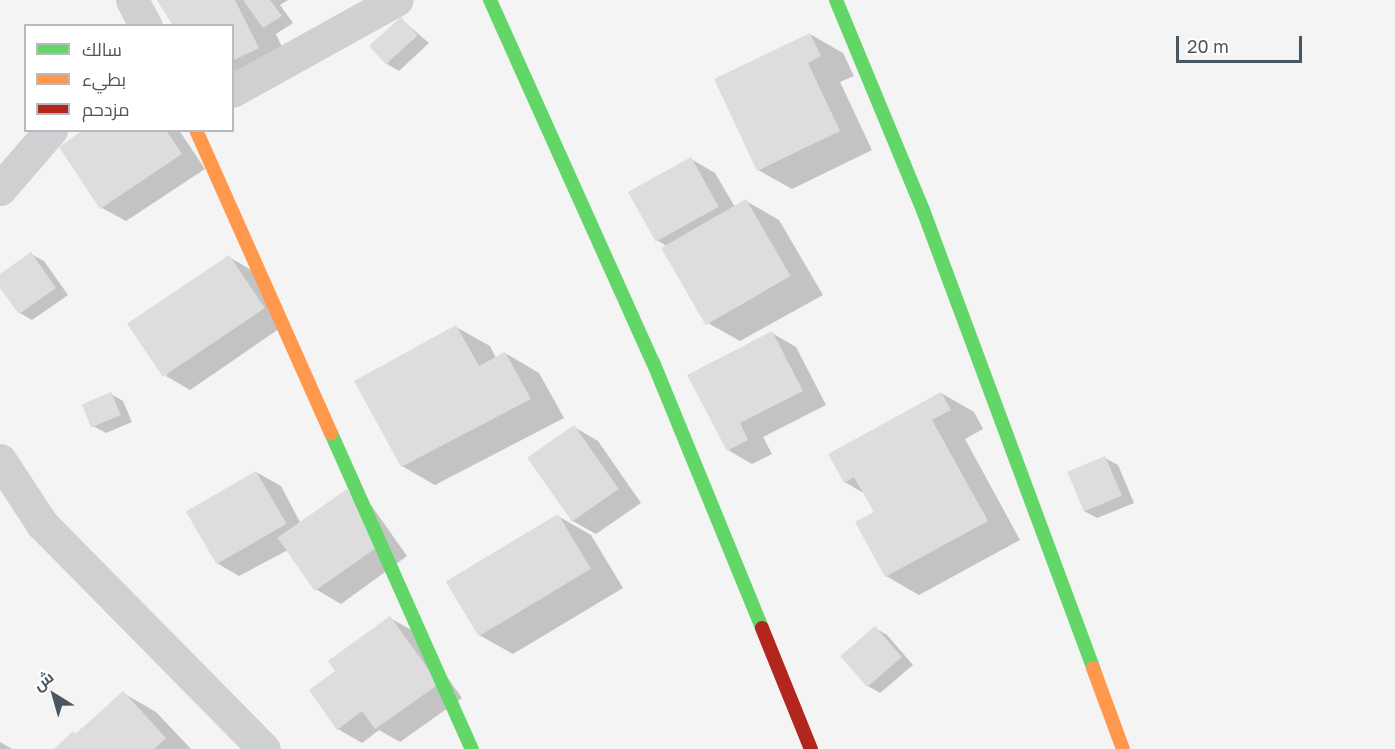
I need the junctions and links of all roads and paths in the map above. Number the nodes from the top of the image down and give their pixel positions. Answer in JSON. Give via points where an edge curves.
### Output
{"nodes":[{"id":1,"x":132,"y":0,"type":"edge"},
{"id":2,"x":396,"y":0,"type":"edge"},
{"id":3,"x":490,"y":0,"type":"edge"},
{"id":4,"x":836,"y":0,"type":"edge"},
{"id":5,"x":145,"y":24,"type":"edge"},
{"id":6,"x":234,"y":90,"type":"edge"},
{"id":7,"x":49,"y":132,"type":"edge"},
{"id":8,"x":197,"y":132,"type":"edge"},
{"id":9,"x":0,"y":189,"type":"edge"},
{"id":10,"x":4,"y":479,"type":"edge"},
{"id":11,"x":264,"y":749,"type":"edge"},
{"id":12,"x":472,"y":749,"type":"edge"},
{"id":13,"x":811,"y":749,"type":"edge"},
{"id":14,"x":1124,"y":749,"type":"edge"}],
"edges":[{"from":1,"to":5,"type":"street"},
{"from":2,"to":6,"type":"street"},
{"from":3,"to":13,"type":"street","via":[[653,362]]},
{"from":4,"to":14,"type":"street","via":[[923,210]]},
{"from":7,"to":9,"type":"street"},
{"from":8,"to":12,"type":"street"},
{"from":10,"to":11,"type":"street","via":[[42,524]]}]}
